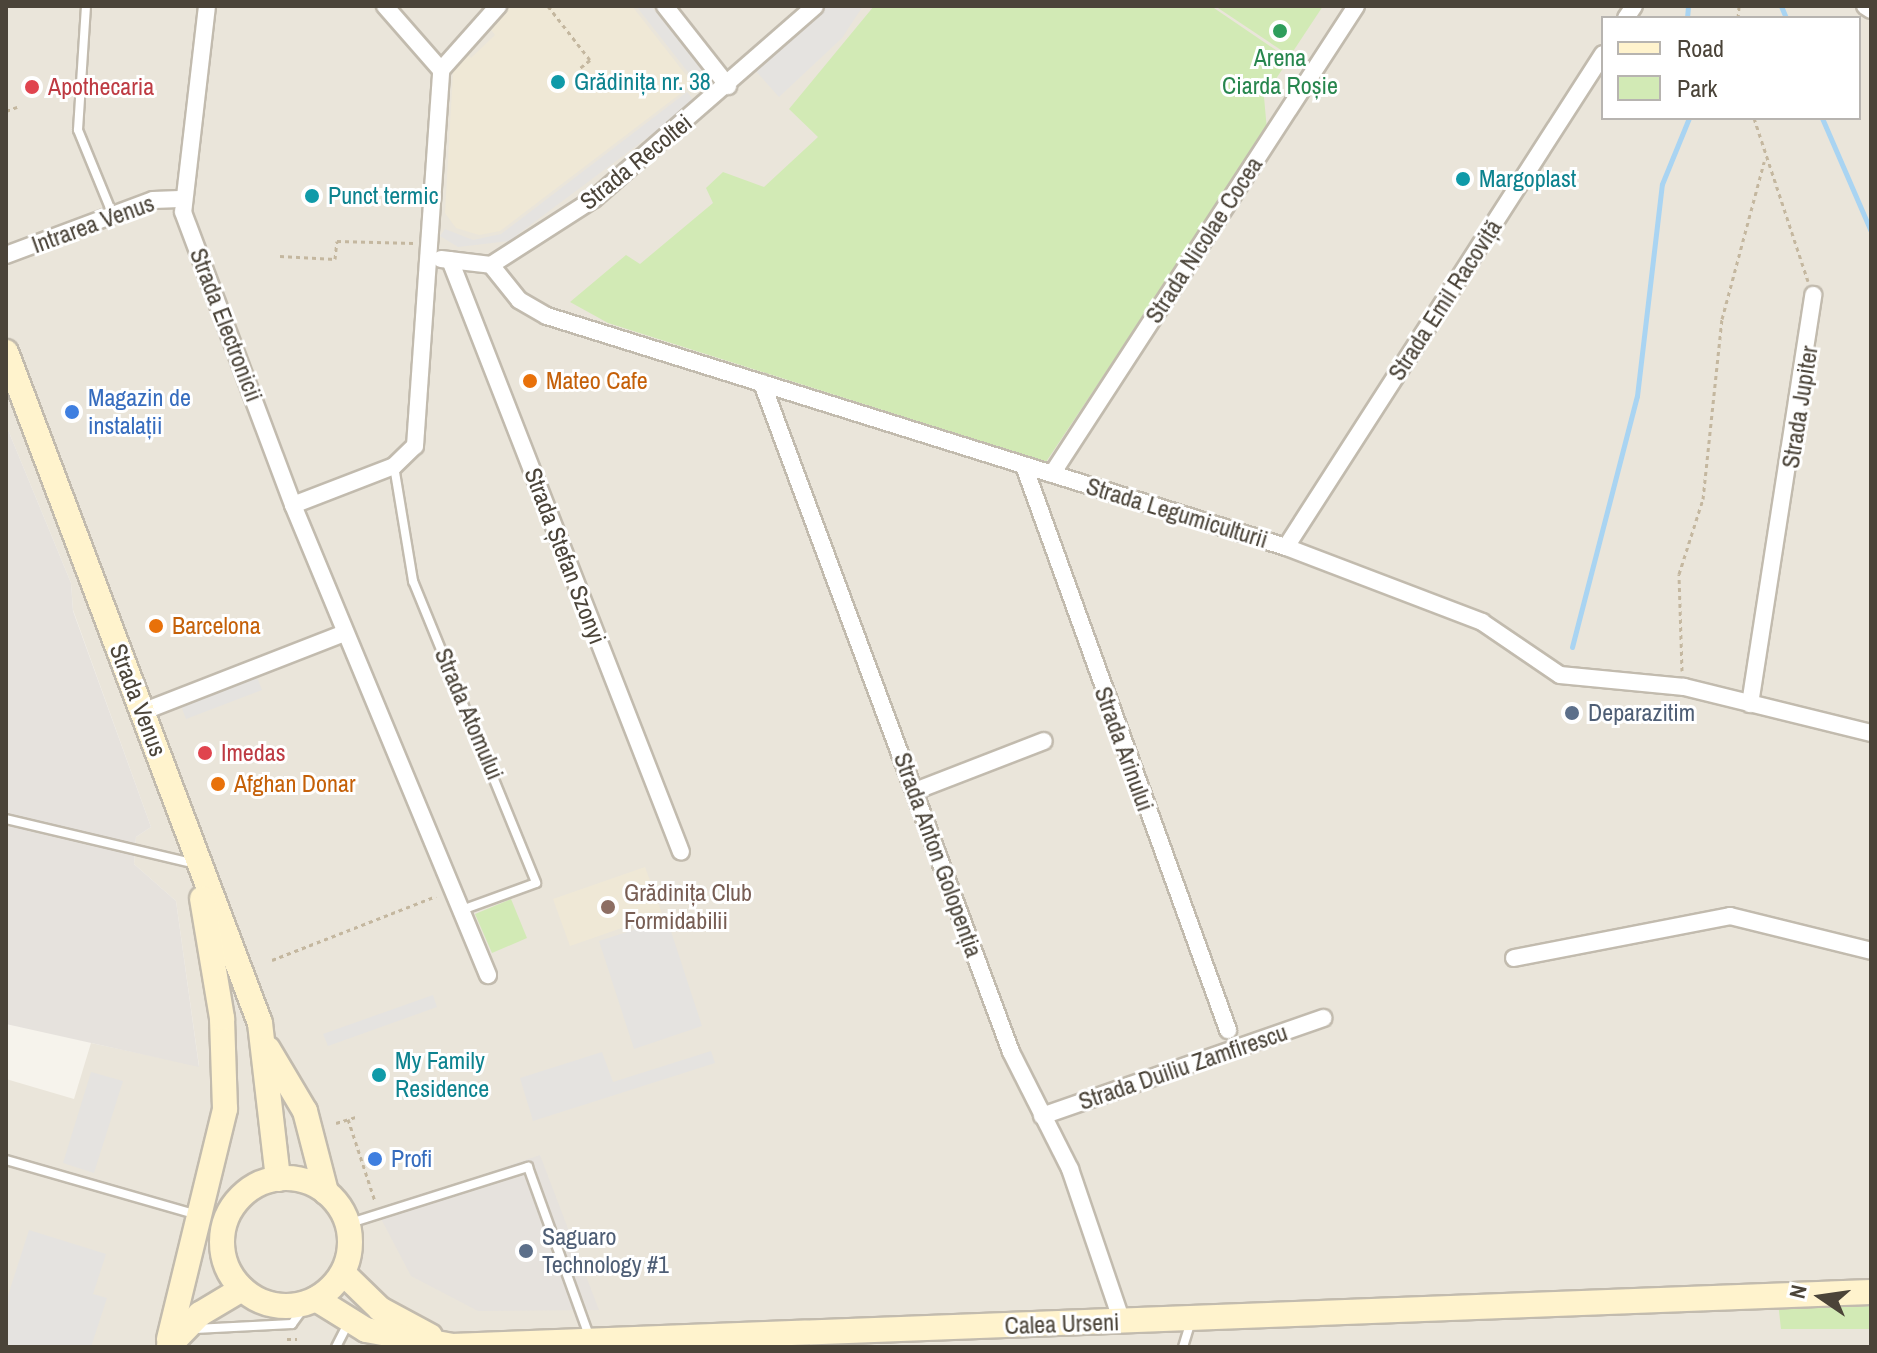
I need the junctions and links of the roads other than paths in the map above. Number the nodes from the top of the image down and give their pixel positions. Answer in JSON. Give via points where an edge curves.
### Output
{"nodes":[{"id":1,"x":86,"y":6,"type":"edge"},
{"id":2,"x":207,"y":6,"type":"edge"},
{"id":3,"x":385,"y":6,"type":"edge"},
{"id":4,"x":498,"y":6,"type":"edge"},
{"id":5,"x":665,"y":6,"type":"edge"},
{"id":6,"x":815,"y":6,"type":"edge"},
{"id":7,"x":1356,"y":6,"type":"edge"},
{"id":8,"x":1865,"y":6,"type":"edge"},
{"id":9,"x":1871,"y":10,"type":"edge"},
{"id":10,"x":1601,"y":57,"type":"edge"},
{"id":11,"x":441,"y":70,"type":"junction"},
{"id":12,"x":728,"y":86,"type":"junction"},
{"id":13,"x":180,"y":199,"type":"junction"},
{"id":14,"x":112,"y":213,"type":"junction"},
{"id":15,"x":433,"y":251,"type":"junction"},
{"id":16,"x":6,"y":255,"type":"edge"},
{"id":17,"x":450,"y":260,"type":"junction"},
{"id":18,"x":491,"y":265,"type":"junction"},
{"id":19,"x":1813,"y":295,"type":"road end"},
{"id":20,"x":6,"y":352,"type":"edge"},
{"id":21,"x":762,"y":383,"type":"junction"},
{"id":22,"x":394,"y":466,"type":"junction"},
{"id":23,"x":1024,"y":466,"type":"junction"},
{"id":24,"x":1052,"y":474,"type":"junction"},
{"id":25,"x":293,"y":505,"type":"junction"},
{"id":26,"x":1286,"y":547,"type":"junction"},
{"id":27,"x":345,"y":633,"type":"junction"},
{"id":28,"x":1750,"y":704,"type":"junction"},
{"id":29,"x":142,"y":712,"type":"junction"},
{"id":30,"x":1869,"y":728,"type":"edge"},
{"id":31,"x":1044,"y":741,"type":"dead end"},
{"id":32,"x":915,"y":791,"type":"junction"},
{"id":33,"x":6,"y":819,"type":"edge"},
{"id":34,"x":681,"y":852,"type":"dead end"},
{"id":35,"x":197,"y":865,"type":"junction"},
{"id":36,"x":462,"y":910,"type":"junction"},
{"id":37,"x":1871,"y":951,"type":"edge"},
{"id":38,"x":1514,"y":958,"type":"dead end"},
{"id":39,"x":488,"y":975,"type":"dead end"},
{"id":40,"x":1323,"y":1018,"type":"dead end"},
{"id":41,"x":1228,"y":1030,"type":"dead end"},
{"id":42,"x":268,"y":1049,"type":"junction"},
{"id":43,"x":1042,"y":1116,"type":"junction"},
{"id":44,"x":6,"y":1160,"type":"edge"},
{"id":45,"x":278,"y":1179,"type":"junction"},
{"id":46,"x":326,"y":1192,"type":"junction"},
{"id":47,"x":202,"y":1216,"type":"junction"},
{"id":48,"x":347,"y":1224,"type":"junction"},
{"id":49,"x":224,"y":1227,"type":"junction"},
{"id":50,"x":343,"y":1273,"type":"junction"},
{"id":51,"x":242,"y":1289,"type":"junction"},
{"id":52,"x":1871,"y":1292,"type":"edge"},
{"id":53,"x":312,"y":1301,"type":"junction"},
{"id":54,"x":1191,"y":1319,"type":"junction"},
{"id":55,"x":349,"y":1321,"type":"junction"},
{"id":56,"x":1122,"y":1322,"type":"junction"},
{"id":57,"x":590,"y":1339,"type":"junction"},
{"id":58,"x":171,"y":1341,"type":"edge"},
{"id":59,"x":548,"y":1344,"type":"edge"},
{"id":60,"x":452,"y":1346,"type":"edge"},
{"id":61,"x":336,"y":1347,"type":"edge"},
{"id":62,"x":1183,"y":1347,"type":"edge"}],
"edges":[{"from":1,"to":14,"type":"lane","via":[[78,130]]},
{"from":2,"to":13,"type":"street","name":"Strada Electronicii"},
{"from":3,"to":11,"type":"street"},
{"from":4,"to":11,"type":"street"},
{"from":5,"to":12,"type":"street"},
{"from":6,"to":12,"type":"street","name":"Strada Recoltei"},
{"from":7,"to":24,"type":"street","name":"Strada Nicolae Cocea"},
{"from":8,"to":9,"type":"street"},
{"from":10,"to":26,"type":"street","name":"Strada Emil Racoviță"},
{"from":11,"to":15,"type":"street"},
{"from":12,"to":18,"type":"street","name":"Strada Recoltei","via":[[594,199]]},
{"from":13,"to":14,"type":"street","name":"Intrarea Venus"},
{"from":13,"to":25,"type":"street","name":"Strada Electronicii"},
{"from":14,"to":16,"type":"street","name":"Intrarea Venus"},
{"from":15,"to":17,"type":"street"},
{"from":15,"to":22,"type":"street","via":[[421,427],[415,446]]},
{"from":17,"to":18,"type":"street"},
{"from":17,"to":34,"type":"street","name":"Strada Ștefan Szonyi"},
{"from":18,"to":21,"type":"street","name":"Strada Legumiculturii","via":[[519,300],[547,316]]},
{"from":19,"to":28,"type":"street","name":"Strada Jupiter"},
{"from":20,"to":29,"type":"main road","name":"Strada Venus"},
{"from":21,"to":23,"type":"street","name":"Strada Legumiculturii"},
{"from":21,"to":32,"type":"street","name":"Strada Anton Golopenția"},
{"from":22,"to":25,"type":"street"},
{"from":22,"to":36,"type":"lane","name":"Strada Atomului","via":[[413,581],[536,883]]},
{"from":23,"to":24,"type":"street","name":"Strada Legumiculturii"},
{"from":23,"to":41,"type":"street","name":"Strada Arinului"},
{"from":24,"to":26,"type":"street","name":"Strada Legumiculturii"},
{"from":25,"to":27,"type":"street","name":"Strada Electronicii"},
{"from":26,"to":28,"type":"street","name":"Strada Legumiculturii","via":[[1469,616],[1560,675],[1684,687]]},
{"from":27,"to":29,"type":"street"},
{"from":27,"to":36,"type":"street","name":"Strada Electronicii"},
{"from":28,"to":30,"type":"street","name":"Strada Legumiculturii"},
{"from":29,"to":35,"type":"main road","name":"Strada Venus"},
{"from":31,"to":32,"type":"street"},
{"from":32,"to":43,"type":"street","name":"Strada Anton Golopenția"},
{"from":33,"to":35,"type":"lane"},
{"from":35,"to":42,"type":"main road","name":"Strada Venus"},
{"from":35,"to":47,"type":"main road","via":[[226,1066],[225,1109]]},
{"from":36,"to":39,"type":"street","name":"Strada Electronicii"},
{"from":37,"to":38,"type":"street","via":[[1730,916]]},
{"from":40,"to":43,"type":"street","name":"Strada Duiliu Zamfirescu"},
{"from":42,"to":45,"type":"main road","name":"Strada Venus"},
{"from":42,"to":46,"type":"main road","name":"Strada Venus","via":[[305,1111]]},
{"from":43,"to":56,"type":"street","name":"Strada Anton Golopenția","via":[[1085,1209]]},
{"from":44,"to":47,"type":"lane"},
{"from":45,"to":46,"type":"main road"},
{"from":45,"to":49,"type":"main road","via":[[243,1195]]},
{"from":46,"to":48,"type":"main road"},
{"from":47,"to":58,"type":"main road"},
{"from":48,"to":50,"type":"main road"},
{"from":48,"to":57,"type":"lane","via":[[528,1167]]},
{"from":49,"to":51,"type":"main road","via":[[222,1250]]},
{"from":49,"to":58,"type":"main road"},
{"from":50,"to":53,"type":"main road"},
{"from":50,"to":60,"type":"main road","via":[[380,1309]]},
{"from":51,"to":53,"type":"main road","via":[[262,1302]]},
{"from":51,"to":58,"type":"main road"},
{"from":52,"to":54,"type":"main road","name":"Calea Urseni"},
{"from":53,"to":55,"type":"main road","name":"Calea Urseni"},
{"from":53,"to":58,"type":"lane","via":[[292,1324]]},
{"from":54,"to":56,"type":"main road","name":"Calea Urseni"},
{"from":54,"to":62,"type":"lane"},
{"from":55,"to":60,"type":"main road","name":"Calea Urseni","via":[[399,1339]]},
{"from":55,"to":61,"type":"lane"},
{"from":56,"to":57,"type":"main road","name":"Calea Urseni"},
{"from":57,"to":59,"type":"main road","name":"Calea Urseni"},
{"from":59,"to":60,"type":"main road","name":"Calea Urseni"}]}
